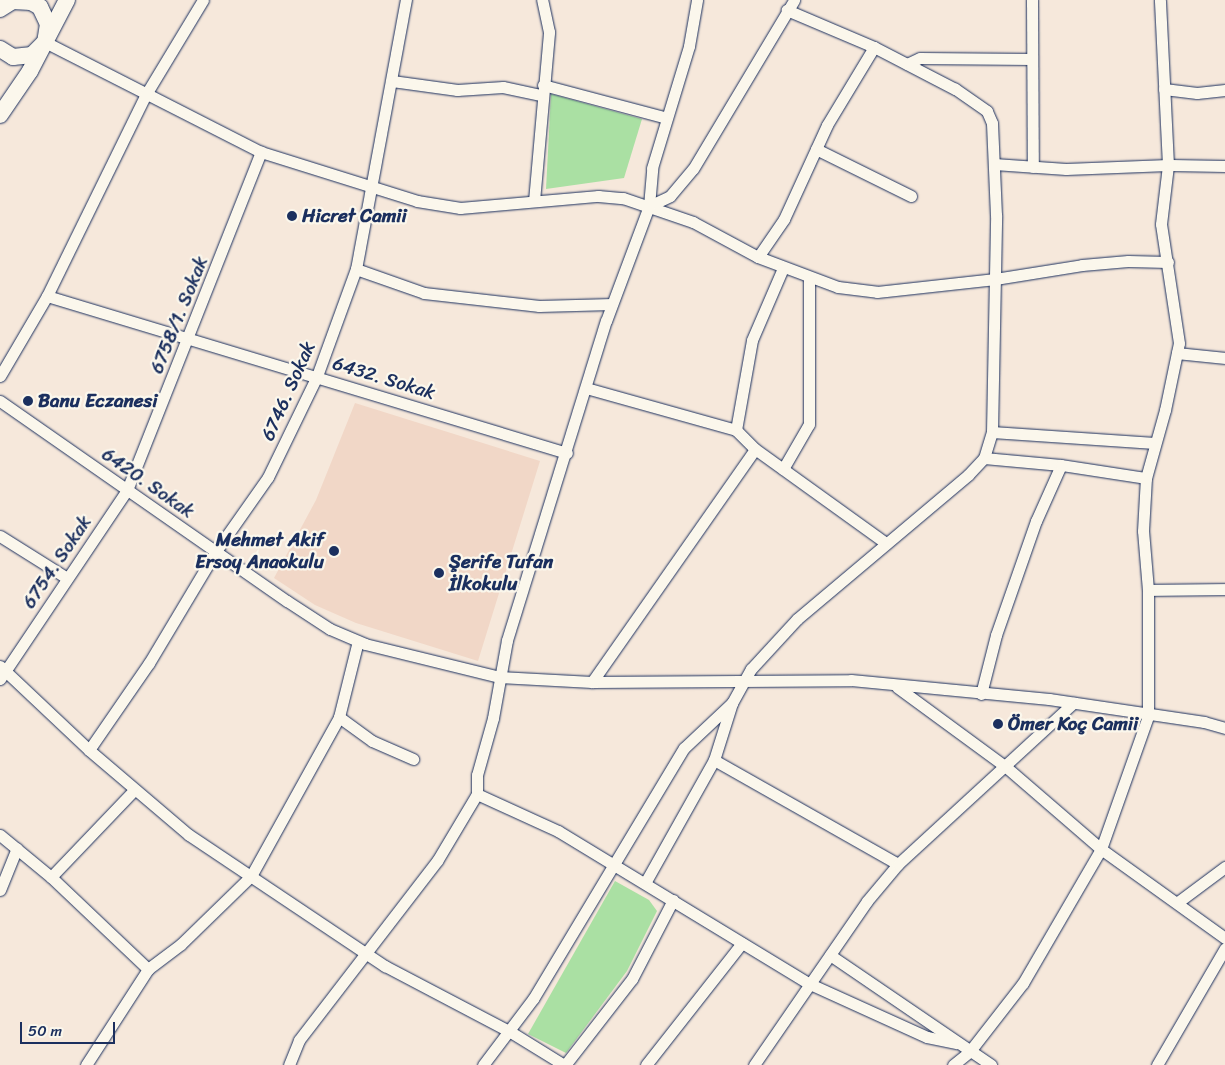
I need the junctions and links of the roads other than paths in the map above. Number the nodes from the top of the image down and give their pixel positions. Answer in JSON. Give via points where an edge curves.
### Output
{"nodes":[{"id":1,"x":3,"y":0,"type":"edge"},
{"id":2,"x":67,"y":0,"type":"edge"},
{"id":3,"x":203,"y":0,"type":"edge"},
{"id":4,"x":406,"y":0,"type":"edge"},
{"id":5,"x":542,"y":0,"type":"edge"},
{"id":6,"x":697,"y":0,"type":"edge"},
{"id":7,"x":794,"y":0,"type":"edge"},
{"id":8,"x":1032,"y":0,"type":"edge"},
{"id":9,"x":1160,"y":0,"type":"edge"},
{"id":10,"x":0,"y":8,"type":"edge"},
{"id":11,"x":787,"y":10,"type":"junction"},
{"id":12,"x":45,"y":42,"type":"junction"},
{"id":13,"x":874,"y":47,"type":"junction"},
{"id":14,"x":0,"y":49,"type":"edge"},
{"id":15,"x":1032,"y":59,"type":"junction"},
{"id":16,"x":907,"y":64,"type":"junction"},
{"id":17,"x":392,"y":80,"type":"junction"},
{"id":18,"x":1164,"y":89,"type":"junction"},
{"id":19,"x":543,"y":90,"type":"junction"},
{"id":20,"x":1225,"y":90,"type":"edge"},
{"id":21,"x":145,"y":96,"type":"junction"},
{"id":22,"x":0,"y":116,"type":"edge"},
{"id":23,"x":667,"y":118,"type":"junction"},
{"id":24,"x":816,"y":150,"type":"junction"},
{"id":25,"x":261,"y":152,"type":"junction"},
{"id":26,"x":994,"y":164,"type":"junction"},
{"id":27,"x":1168,"y":165,"type":"junction"},
{"id":28,"x":1225,"y":166,"type":"edge"},
{"id":29,"x":1033,"y":167,"type":"junction"},
{"id":30,"x":370,"y":186,"type":"junction"},
{"id":31,"x":911,"y":196,"type":"dead end"},
{"id":32,"x":534,"y":201,"type":"junction"},
{"id":33,"x":649,"y":206,"type":"junction"},
{"id":34,"x":758,"y":257,"type":"junction"},
{"id":35,"x":1168,"y":262,"type":"junction"},
{"id":36,"x":783,"y":268,"type":"junction"},
{"id":37,"x":356,"y":269,"type":"junction"},
{"id":38,"x":809,"y":278,"type":"junction"},
{"id":39,"x":995,"y":279,"type":"junction"},
{"id":40,"x":47,"y":296,"type":"junction"},
{"id":41,"x":612,"y":304,"type":"junction"},
{"id":42,"x":189,"y":338,"type":"junction"},
{"id":43,"x":1177,"y":353,"type":"junction"},
{"id":44,"x":1225,"y":358,"type":"edge"},
{"id":45,"x":0,"y":376,"type":"edge"},
{"id":46,"x":317,"y":376,"type":"junction"},
{"id":47,"x":586,"y":388,"type":"junction"},
{"id":48,"x":0,"y":401,"type":"edge"},
{"id":49,"x":736,"y":430,"type":"junction"},
{"id":50,"x":992,"y":432,"type":"junction"},
{"id":51,"x":1156,"y":443,"type":"junction"},
{"id":52,"x":755,"y":449,"type":"junction"},
{"id":53,"x":567,"y":452,"type":"junction"},
{"id":54,"x":984,"y":458,"type":"junction"},
{"id":55,"x":1061,"y":465,"type":"junction"},
{"id":56,"x":783,"y":469,"type":"junction"},
{"id":57,"x":1146,"y":478,"type":"junction"},
{"id":58,"x":128,"y":490,"type":"junction"},
{"id":59,"x":0,"y":536,"type":"edge"},
{"id":60,"x":886,"y":542,"type":"junction"},
{"id":61,"x":216,"y":551,"type":"junction"},
{"id":62,"x":68,"y":578,"type":"junction"},
{"id":63,"x":1225,"y":589,"type":"edge"},
{"id":64,"x":1148,"y":590,"type":"junction"},
{"id":65,"x":358,"y":641,"type":"junction"},
{"id":66,"x":2,"y":671,"type":"edge"},
{"id":67,"x":498,"y":676,"type":"junction"},
{"id":68,"x":745,"y":680,"type":"junction"},
{"id":69,"x":592,"y":682,"type":"junction"},
{"id":70,"x":896,"y":687,"type":"junction"},
{"id":71,"x":981,"y":694,"type":"junction"},
{"id":72,"x":732,"y":703,"type":"junction"},
{"id":73,"x":1073,"y":703,"type":"junction"},
{"id":74,"x":1148,"y":716,"type":"junction"},
{"id":75,"x":338,"y":717,"type":"junction"},
{"id":76,"x":1225,"y":728,"type":"edge"},
{"id":77,"x":89,"y":750,"type":"junction"},
{"id":78,"x":413,"y":759,"type":"dead end"},
{"id":79,"x":714,"y":760,"type":"junction"},
{"id":80,"x":1006,"y":767,"type":"junction"},
{"id":81,"x":134,"y":790,"type":"junction"},
{"id":82,"x":477,"y":794,"type":"junction"},
{"id":83,"x":0,"y":835,"type":"edge"},
{"id":84,"x":17,"y":848,"type":"junction"},
{"id":85,"x":1101,"y":849,"type":"junction"},
{"id":86,"x":614,"y":863,"type":"junction"},
{"id":87,"x":898,"y":864,"type":"junction"},
{"id":88,"x":1225,"y":867,"type":"edge"},
{"id":89,"x":251,"y":876,"type":"junction"},
{"id":90,"x":51,"y":877,"type":"junction"},
{"id":91,"x":645,"y":883,"type":"junction"},
{"id":92,"x":0,"y":890,"type":"edge"},
{"id":93,"x":673,"y":900,"type":"junction"},
{"id":94,"x":1178,"y":902,"type":"junction"},
{"id":95,"x":1225,"y":938,"type":"edge"},
{"id":96,"x":742,"y":943,"type":"junction"},
{"id":97,"x":1225,"y":948,"type":"edge"},
{"id":98,"x":367,"y":953,"type":"junction"},
{"id":99,"x":830,"y":955,"type":"junction"},
{"id":100,"x":148,"y":969,"type":"junction"},
{"id":101,"x":810,"y":984,"type":"junction"},
{"id":102,"x":509,"y":1031,"type":"junction"},
{"id":103,"x":956,"y":1043,"type":"junction"},
{"id":104,"x":970,"y":1051,"type":"junction"},
{"id":105,"x":86,"y":1065,"type":"edge"},
{"id":106,"x":289,"y":1065,"type":"edge"},
{"id":107,"x":483,"y":1065,"type":"edge"},
{"id":108,"x":565,"y":1065,"type":"edge"},
{"id":109,"x":646,"y":1065,"type":"edge"},
{"id":110,"x":754,"y":1065,"type":"edge"},
{"id":111,"x":953,"y":1065,"type":"edge"},
{"id":112,"x":991,"y":1065,"type":"edge"},
{"id":113,"x":1157,"y":1065,"type":"edge"}],
"edges":[{"from":1,"to":10,"type":"main road"},
{"from":2,"to":12,"type":"main road"},
{"from":3,"to":21,"type":"street"},
{"from":4,"to":17,"type":"street","name":"6746. Sokak"},
{"from":5,"to":19,"type":"street","via":[[549,32]]},
{"from":6,"to":23,"type":"street","via":[[689,46]]},
{"from":7,"to":11,"type":"street"},
{"from":8,"to":15,"type":"street"},
{"from":9,"to":18,"type":"street"},
{"from":10,"to":12,"type":"main road","via":[[22,0],[40,8],[48,24]]},
{"from":11,"to":13,"type":"street"},
{"from":11,"to":33,"type":"street","via":[[693,169],[670,196]]},
{"from":12,"to":14,"type":"main road","via":[[32,55],[22,57],[13,57]]},
{"from":12,"to":21,"type":"street"},
{"from":12,"to":22,"type":"main road"},
{"from":13,"to":16,"type":"street"},
{"from":13,"to":24,"type":"street"},
{"from":15,"to":16,"type":"street","via":[[920,58]]},
{"from":15,"to":29,"type":"street"},
{"from":16,"to":26,"type":"street","via":[[955,89],[987,111],[992,123]]},
{"from":17,"to":19,"type":"street","via":[[457,90],[503,87]]},
{"from":17,"to":30,"type":"street","name":"6746. Sokak"},
{"from":18,"to":20,"type":"street","via":[[1197,93]]},
{"from":18,"to":27,"type":"street"},
{"from":19,"to":23,"type":"street"},
{"from":19,"to":32,"type":"street"},
{"from":21,"to":25,"type":"street"},
{"from":21,"to":40,"type":"street"},
{"from":23,"to":33,"type":"street","via":[[652,168]]},
{"from":24,"to":31,"type":"street"},
{"from":24,"to":34,"type":"street","via":[[784,219]]},
{"from":25,"to":30,"type":"street"},
{"from":25,"to":42,"type":"street","name":"6758/1. Sokak"},
{"from":26,"to":29,"type":"street"},
{"from":26,"to":39,"type":"street"},
{"from":27,"to":28,"type":"street"},
{"from":27,"to":29,"type":"street"},
{"from":27,"to":35,"type":"street","via":[[1161,224]]},
{"from":30,"to":32,"type":"street","via":[[417,201],[460,208]]},
{"from":30,"to":37,"type":"street","name":"6746. Sokak"},
{"from":32,"to":33,"type":"street","via":[[598,196]]},
{"from":33,"to":34,"type":"street","via":[[693,222]]},
{"from":33,"to":41,"type":"street"},
{"from":34,"to":36,"type":"street"},
{"from":35,"to":39,"type":"street","via":[[1082,265]]},
{"from":35,"to":43,"type":"street","via":[[1179,343]]},
{"from":36,"to":38,"type":"street"},
{"from":36,"to":49,"type":"street","via":[[752,340]]},
{"from":37,"to":41,"type":"street","via":[[424,293],[540,306]]},
{"from":37,"to":46,"type":"street","name":"6746. Sokak"},
{"from":38,"to":39,"type":"street","via":[[838,287],[877,292]]},
{"from":38,"to":56,"type":"street","via":[[809,424]]},
{"from":39,"to":50,"type":"street"},
{"from":40,"to":42,"type":"street","name":"6432. Sokak"},
{"from":40,"to":45,"type":"street"},
{"from":41,"to":47,"type":"street"},
{"from":42,"to":46,"type":"street","name":"6432. Sokak"},
{"from":42,"to":58,"type":"street","name":"6758/1. Sokak"},
{"from":43,"to":44,"type":"street"},
{"from":43,"to":51,"type":"street"},
{"from":46,"to":53,"type":"street","name":"6432. Sokak"},
{"from":46,"to":61,"type":"street","name":"6746. Sokak","via":[[268,477]]},
{"from":47,"to":49,"type":"street"},
{"from":47,"to":53,"type":"street"},
{"from":48,"to":58,"type":"street","name":"6420. Sokak"},
{"from":49,"to":52,"type":"street"},
{"from":50,"to":51,"type":"street"},
{"from":50,"to":54,"type":"street"},
{"from":51,"to":57,"type":"street"},
{"from":52,"to":56,"type":"street"},
{"from":52,"to":69,"type":"street"},
{"from":53,"to":67,"type":"street"},
{"from":54,"to":55,"type":"street"},
{"from":54,"to":60,"type":"street"},
{"from":55,"to":57,"type":"street"},
{"from":55,"to":71,"type":"street","via":[[1036,521],[1002,617]]},
{"from":56,"to":60,"type":"street"},
{"from":57,"to":64,"type":"street","via":[[1143,531]]},
{"from":58,"to":61,"type":"street","name":"6420. Sokak"},
{"from":58,"to":62,"type":"street","name":"6754. Sokak"},
{"from":59,"to":62,"type":"street"},
{"from":60,"to":68,"type":"street","via":[[772,644]]},
{"from":61,"to":65,"type":"street","name":"6420. Sokak","via":[[330,629]]},
{"from":61,"to":77,"type":"street","name":"6746. Sokak","via":[[149,663]]},
{"from":62,"to":66,"type":"street","name":"6754. Sokak"},
{"from":63,"to":64,"type":"street"},
{"from":64,"to":74,"type":"street"},
{"from":65,"to":67,"type":"street","name":"6420. Sokak"},
{"from":65,"to":75,"type":"street"},
{"from":66,"to":77,"type":"street"},
{"from":67,"to":69,"type":"street","name":"6420. Sokak"},
{"from":67,"to":82,"type":"street","via":[[493,718],[477,775]]},
{"from":68,"to":69,"type":"street","name":"6420. Sokak"},
{"from":68,"to":70,"type":"street","name":"6420. Sokak","via":[[851,680]]},
{"from":68,"to":72,"type":"street"},
{"from":70,"to":71,"type":"street","name":"6420. Sokak"},
{"from":70,"to":80,"type":"street"},
{"from":71,"to":73,"type":"street","name":"6420. Sokak"},
{"from":72,"to":79,"type":"street"},
{"from":72,"to":86,"type":"street","via":[[684,748]]},
{"from":73,"to":74,"type":"street","name":"6420. Sokak"},
{"from":73,"to":80,"type":"street"},
{"from":74,"to":76,"type":"street","name":"6420. Sokak","via":[[1204,722]]},
{"from":74,"to":85,"type":"street"},
{"from":75,"to":78,"type":"street","via":[[372,741]]},
{"from":75,"to":89,"type":"street"},
{"from":77,"to":81,"type":"street"},
{"from":79,"to":87,"type":"street"},
{"from":79,"to":91,"type":"street"},
{"from":80,"to":85,"type":"street"},
{"from":80,"to":87,"type":"street"},
{"from":81,"to":89,"type":"street","via":[[189,835]]},
{"from":81,"to":90,"type":"street"},
{"from":82,"to":86,"type":"street","via":[[558,831]]},
{"from":82,"to":98,"type":"street","via":[[437,861]]},
{"from":83,"to":84,"type":"street"},
{"from":84,"to":90,"type":"street"},
{"from":84,"to":92,"type":"street"},
{"from":85,"to":94,"type":"street"},
{"from":85,"to":104,"type":"street","via":[[1023,983]]},
{"from":86,"to":91,"type":"street"},
{"from":86,"to":102,"type":"street","via":[[533,999]]},
{"from":87,"to":99,"type":"street","via":[[867,901]]},
{"from":88,"to":94,"type":"street"},
{"from":89,"to":98,"type":"street"},
{"from":89,"to":100,"type":"street","via":[[181,944]]},
{"from":90,"to":100,"type":"street"},
{"from":91,"to":93,"type":"street"},
{"from":93,"to":96,"type":"street"},
{"from":93,"to":108,"type":"street","via":[[632,978]]},
{"from":94,"to":95,"type":"street"},
{"from":96,"to":101,"type":"street"},
{"from":96,"to":109,"type":"street"},
{"from":97,"to":113,"type":"street"},
{"from":98,"to":102,"type":"street"},
{"from":98,"to":106,"type":"street","via":[[299,1040]]},
{"from":99,"to":101,"type":"street"},
{"from":99,"to":103,"type":"street"},
{"from":100,"to":105,"type":"street"},
{"from":101,"to":103,"type":"street","via":[[927,1037]]},
{"from":101,"to":110,"type":"street"},
{"from":102,"to":107,"type":"street"},
{"from":102,"to":108,"type":"street"},
{"from":103,"to":104,"type":"street"},
{"from":104,"to":111,"type":"street"},
{"from":104,"to":112,"type":"street"}]}
